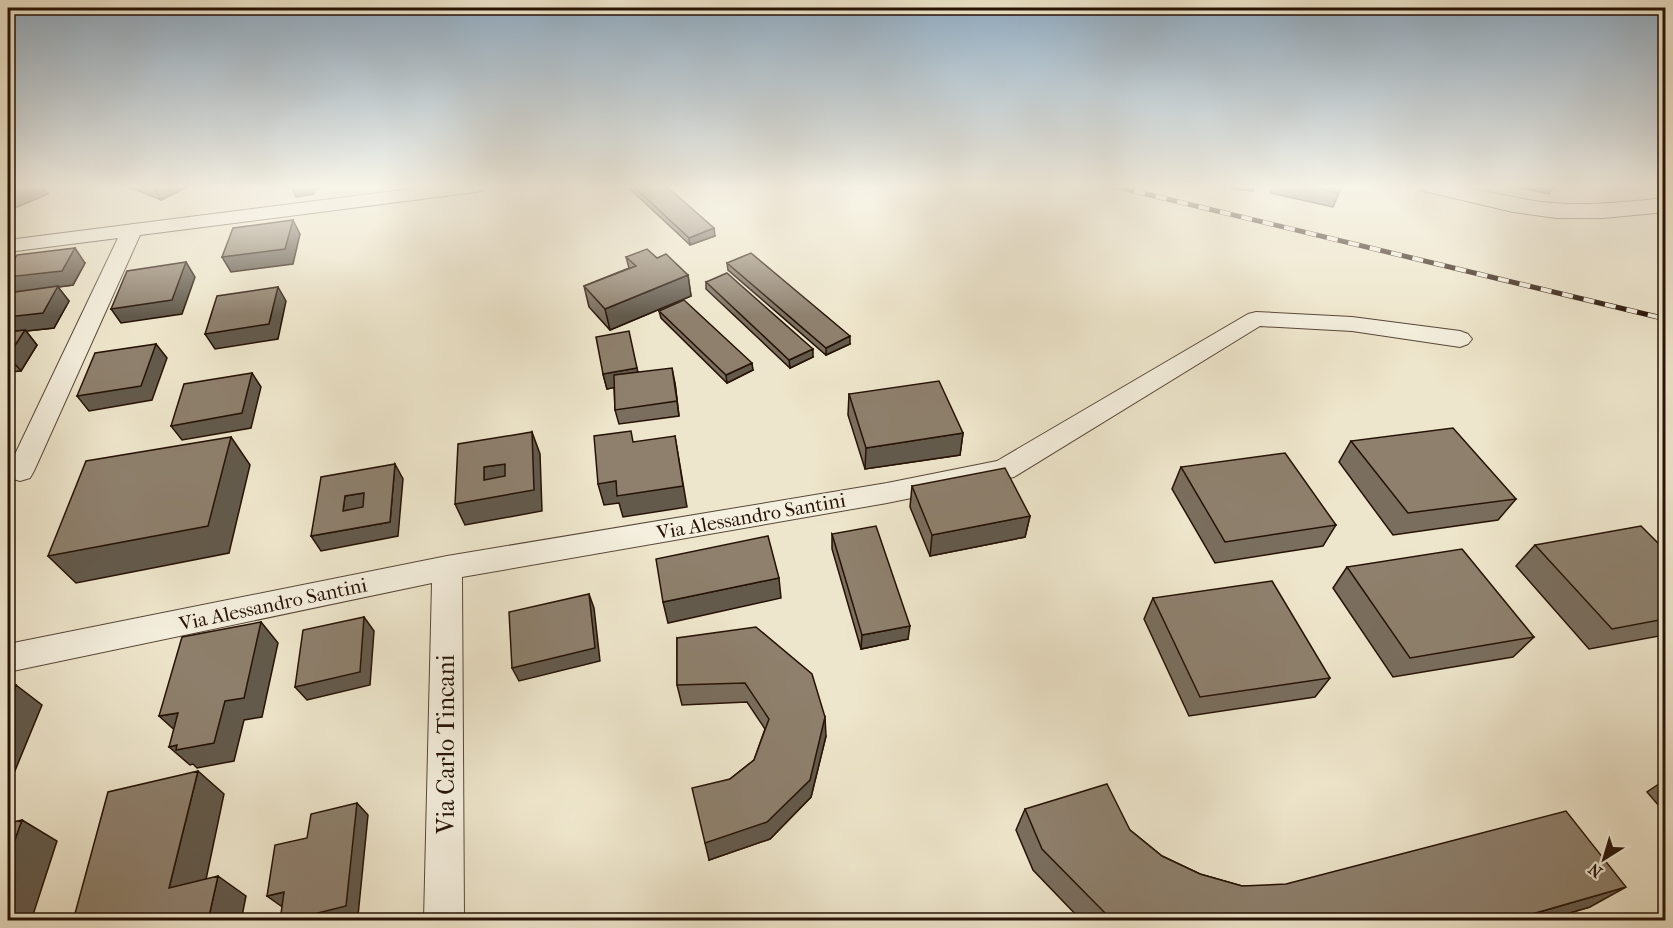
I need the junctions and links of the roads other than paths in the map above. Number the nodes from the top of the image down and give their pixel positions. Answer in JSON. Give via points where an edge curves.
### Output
{"nodes":[{"id":1,"x":132,"y":229,"type":"edge"},
{"id":2,"x":134,"y":229,"type":"edge"},
{"id":3,"x":8,"y":246,"type":"edge"},
{"id":4,"x":1460,"y":339,"type":"dead end"},
{"id":5,"x":20,"y":471,"type":"dead end"},
{"id":6,"x":447,"y":568,"type":"junction"},
{"id":7,"x":8,"y":658,"type":"edge"},
{"id":8,"x":444,"y":921,"type":"edge"}],
"edges":[{"from":1,"to":3,"type":"street"},
{"from":2,"to":5,"type":"street"},
{"from":4,"to":6,"type":"street","name":"Via Alessandro Santini","via":[[1352,324],[1256,319],[1004,470]]},
{"from":6,"to":7,"type":"street","name":"Via Alessandro Santini"},
{"from":6,"to":8,"type":"street","name":"Via Carlo Tincani"}]}
